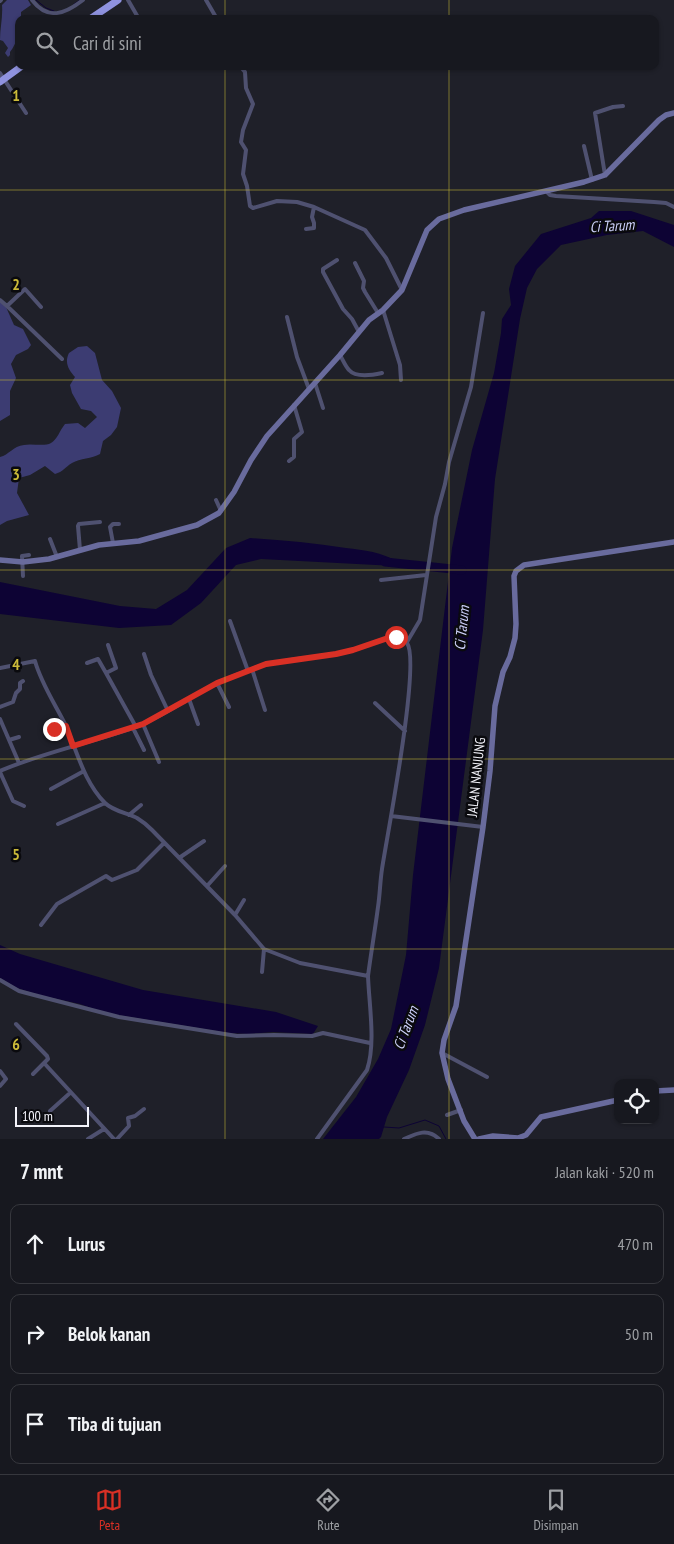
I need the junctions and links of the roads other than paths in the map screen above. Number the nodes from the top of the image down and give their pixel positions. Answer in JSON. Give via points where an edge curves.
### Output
{"nodes":[{"id":1,"x":32,"y":0,"type":"edge"},
{"id":2,"x":83,"y":0,"type":"edge"},
{"id":3,"x":118,"y":0,"type":"edge"},
{"id":4,"x":128,"y":0,"type":"edge"},
{"id":5,"x":206,"y":0,"type":"edge"},
{"id":6,"x":96,"y":15,"type":"edge"},
{"id":7,"x":137,"y":15,"type":"edge"},
{"id":8,"x":215,"y":15,"type":"edge"},
{"id":9,"x":15,"y":70,"type":"edge"},
{"id":10,"x":243,"y":70,"type":"edge"},
{"id":11,"x":1,"y":78,"type":"edge"},
{"id":12,"x":623,"y":106,"type":"dead end"},
{"id":13,"x":26,"y":113,"type":"dead end"},
{"id":14,"x":674,"y":113,"type":"edge"},
{"id":15,"x":584,"y":146,"type":"dead end"},
{"id":16,"x":605,"y":175,"type":"junction"},
{"id":17,"x":592,"y":180,"type":"junction"},
{"id":18,"x":546,"y":191,"type":"junction"},
{"id":19,"x":314,"y":206,"type":"junction"},
{"id":20,"x":674,"y":207,"type":"edge"},
{"id":21,"x":306,"y":229,"type":"dead end"},
{"id":22,"x":337,"y":260,"type":"dead end"},
{"id":23,"x":355,"y":262,"type":"dead end"},
{"id":24,"x":402,"y":290,"type":"junction"},
{"id":25,"x":0,"y":300,"type":"edge"},
{"id":26,"x":7,"y":306,"type":"junction"},
{"id":27,"x":41,"y":307,"type":"dead end"},
{"id":28,"x":381,"y":312,"type":"junction"},
{"id":29,"x":483,"y":313,"type":"dead end"},
{"id":30,"x":287,"y":317,"type":"dead end"},
{"id":31,"x":358,"y":332,"type":"junction"},
{"id":32,"x":340,"y":355,"type":"junction"},
{"id":33,"x":62,"y":359,"type":"dead end"},
{"id":34,"x":382,"y":373,"type":"dead end"},
{"id":35,"x":401,"y":380,"type":"dead end"},
{"id":36,"x":315,"y":383,"type":"junction"},
{"id":37,"x":309,"y":389,"type":"junction"},
{"id":38,"x":294,"y":405,"type":"junction"},
{"id":39,"x":323,"y":408,"type":"dead end"},
{"id":40,"x":289,"y":460,"type":"dead end"},
{"id":41,"x":216,"y":500,"type":"dead end"},
{"id":42,"x":221,"y":511,"type":"junction"},
{"id":43,"x":100,"y":522,"type":"dead end"},
{"id":44,"x":119,"y":524,"type":"dead end"},
{"id":45,"x":50,"y":539,"type":"dead end"},
{"id":46,"x":674,"y":542,"type":"edge"},
{"id":47,"x":113,"y":543,"type":"junction"},
{"id":48,"x":80,"y":550,"type":"junction"},
{"id":49,"x":27,"y":557,"type":"junction"},
{"id":50,"x":57,"y":557,"type":"junction"},
{"id":51,"x":0,"y":560,"type":"edge"},
{"id":52,"x":426,"y":575,"type":"junction"},
{"id":53,"x":23,"y":576,"type":"dead end"},
{"id":54,"x":381,"y":580,"type":"dead end"},
{"id":55,"x":230,"y":621,"type":"dead end"},
{"id":56,"x":407,"y":642,"type":"junction"},
{"id":57,"x":108,"y":645,"type":"dead end"},
{"id":58,"x":144,"y":654,"type":"dead end"},
{"id":59,"x":87,"y":663,"type":"dead end"},
{"id":60,"x":0,"y":668,"type":"edge"},
{"id":61,"x":250,"y":670,"type":"junction"},
{"id":62,"x":106,"y":673,"type":"junction"},
{"id":63,"x":23,"y":680,"type":"dead end"},
{"id":64,"x":217,"y":683,"type":"junction"},
{"id":65,"x":189,"y":699,"type":"junction"},
{"id":66,"x":375,"y":703,"type":"dead end"},
{"id":67,"x":0,"y":707,"type":"edge"},
{"id":68,"x":229,"y":707,"type":"dead end"},
{"id":69,"x":265,"y":710,"type":"dead end"},
{"id":70,"x":168,"y":711,"type":"junction"},
{"id":71,"x":0,"y":719,"type":"edge"},
{"id":72,"x":143,"y":724,"type":"junction"},
{"id":73,"x":198,"y":724,"type":"dead end"},
{"id":74,"x":66,"y":726,"type":"junction"},
{"id":75,"x":134,"y":727,"type":"junction"},
{"id":76,"x":54,"y":729,"type":"dead end"},
{"id":77,"x":404,"y":731,"type":"junction"},
{"id":78,"x":19,"y":737,"type":"dead end"},
{"id":79,"x":9,"y":740,"type":"junction"},
{"id":80,"x":73,"y":746,"type":"junction"},
{"id":81,"x":144,"y":750,"type":"dead end"},
{"id":82,"x":159,"y":762,"type":"dead end"},
{"id":83,"x":19,"y":763,"type":"junction"},
{"id":84,"x":84,"y":771,"type":"junction"},
{"id":85,"x":0,"y":772,"type":"edge"},
{"id":86,"x":51,"y":789,"type":"dead end"},
{"id":87,"x":105,"y":802,"type":"junction"},
{"id":88,"x":141,"y":805,"type":"dead end"},
{"id":89,"x":24,"y":806,"type":"dead end"},
{"id":90,"x":129,"y":815,"type":"junction"},
{"id":91,"x":391,"y":816,"type":"junction"},
{"id":92,"x":58,"y":824,"type":"dead end"},
{"id":93,"x":483,"y":827,"type":"junction"},
{"id":94,"x":204,"y":841,"type":"dead end"},
{"id":95,"x":164,"y":843,"type":"junction"},
{"id":96,"x":179,"y":858,"type":"junction"},
{"id":97,"x":225,"y":866,"type":"dead end"},
{"id":98,"x":207,"y":886,"type":"junction"},
{"id":99,"x":244,"y":900,"type":"dead end"},
{"id":100,"x":235,"y":915,"type":"junction"},
{"id":101,"x":41,"y":925,"type":"dead end"},
{"id":102,"x":264,"y":949,"type":"junction"},
{"id":103,"x":262,"y":972,"type":"dead end"},
{"id":104,"x":368,"y":976,"type":"junction"},
{"id":105,"x":0,"y":980,"type":"edge"},
{"id":106,"x":16,"y":1024,"type":"dead end"},
{"id":107,"x":33,"y":1032,"type":"dead end"},
{"id":108,"x":28,"y":1036,"type":"junction"},
{"id":109,"x":370,"y":1043,"type":"junction"},
{"id":110,"x":442,"y":1053,"type":"junction"},
{"id":111,"x":44,"y":1063,"type":"junction"},
{"id":112,"x":0,"y":1071,"type":"edge"},
{"id":113,"x":33,"y":1074,"type":"dead end"},
{"id":114,"x":487,"y":1077,"type":"dead end"},
{"id":115,"x":0,"y":1086,"type":"edge"},
{"id":116,"x":674,"y":1090,"type":"edge"},
{"id":117,"x":659,"y":1091,"type":"edge"},
{"id":118,"x":70,"y":1093,"type":"junction"},
{"id":119,"x":614,"y":1101,"type":"edge"},
{"id":120,"x":144,"y":1109,"type":"dead end"},
{"id":121,"x":461,"y":1110,"type":"junction"},
{"id":122,"x":50,"y":1111,"type":"dead end"},
{"id":123,"x":447,"y":1115,"type":"dead end"},
{"id":124,"x":104,"y":1129,"type":"junction"},
{"id":125,"x":88,"y":1139,"type":"edge"},
{"id":126,"x":115,"y":1139,"type":"edge"},
{"id":127,"x":317,"y":1139,"type":"edge"},
{"id":128,"x":404,"y":1139,"type":"edge"},
{"id":129,"x":439,"y":1139,"type":"edge"},
{"id":130,"x":477,"y":1139,"type":"edge"}],
"edges":[{"from":1,"to":2,"type":"street","via":[[39,8],[56,14],[68,11]]},
{"from":3,"to":6,"type":"highway"},
{"from":4,"to":7,"type":"street"},
{"from":5,"to":8,"type":"street"},
{"from":9,"to":11,"type":"highway"},
{"from":10,"to":19,"type":"street","via":[[253,104],[242,142],[246,150],[243,174],[250,206],[284,201]]},
{"from":11,"to":13,"type":"street"},
{"from":12,"to":16,"type":"street","via":[[595,113]]},
{"from":14,"to":16,"type":"street","via":[[660,120]]},
{"from":15,"to":17,"type":"street"},
{"from":16,"to":17,"type":"street"},
{"from":17,"to":18,"type":"street"},
{"from":18,"to":20,"type":"street","via":[[556,196],[666,203]]},
{"from":18,"to":24,"type":"street","via":[[464,210],[438,220],[427,230]]},
{"from":19,"to":21,"type":"street","via":[[314,228]]},
{"from":19,"to":24,"type":"street","via":[[368,231]]},
{"from":22,"to":31,"type":"street","via":[[323,272]]},
{"from":23,"to":28,"type":"street","via":[[364,279],[364,292]]},
{"from":24,"to":28,"type":"street"},
{"from":25,"to":26,"type":"street"},
{"from":26,"to":27,"type":"street","via":[[25,289]]},
{"from":26,"to":33,"type":"street"},
{"from":28,"to":31,"type":"street"},
{"from":28,"to":35,"type":"street","via":[[400,365]]},
{"from":29,"to":52,"type":"street","via":[[471,387],[449,462]]},
{"from":30,"to":37,"type":"street"},
{"from":31,"to":32,"type":"street"},
{"from":32,"to":34,"type":"street","via":[[354,373]]},
{"from":32,"to":36,"type":"street"},
{"from":36,"to":37,"type":"street"},
{"from":36,"to":39,"type":"street"},
{"from":37,"to":38,"type":"street"},
{"from":38,"to":40,"type":"street","via":[[302,432],[294,439],[294,457]]},
{"from":38,"to":42,"type":"street","via":[[267,436]]},
{"from":41,"to":42,"type":"street"},
{"from":42,"to":47,"type":"street","via":[[197,526],[139,541]]},
{"from":43,"to":48,"type":"street","via":[[79,524]]},
{"from":44,"to":47,"type":"street","via":[[110,527]]},
{"from":45,"to":50,"type":"street"},
{"from":46,"to":93,"type":"street","name":"JALAN NANJUNG","via":[[519,568],[514,576],[516,624],[513,647],[495,706]]},
{"from":47,"to":48,"type":"street"},
{"from":48,"to":50,"type":"street"},
{"from":49,"to":50,"type":"street"},
{"from":49,"to":51,"type":"street"},
{"from":49,"to":53,"type":"street"},
{"from":52,"to":54,"type":"street"},
{"from":52,"to":56,"type":"street","via":[[420,620]]},
{"from":55,"to":61,"type":"street"},
{"from":56,"to":61,"type":"street","via":[[396,637],[388,638],[353,650],[276,662]]},
{"from":56,"to":77,"type":"street","via":[[411,675]]},
{"from":57,"to":62,"type":"street","via":[[116,668]]},
{"from":58,"to":70,"type":"street"},
{"from":59,"to":62,"type":"street","via":[[98,659]]},
{"from":60,"to":74,"type":"street","via":[[35,661]]},
{"from":61,"to":64,"type":"street"},
{"from":61,"to":69,"type":"street"},
{"from":62,"to":75,"type":"street"},
{"from":63,"to":67,"type":"street","via":[[13,702]]},
{"from":64,"to":65,"type":"street"},
{"from":64,"to":68,"type":"street"},
{"from":65,"to":70,"type":"street"},
{"from":65,"to":73,"type":"street"},
{"from":66,"to":77,"type":"street"},
{"from":70,"to":72,"type":"street"},
{"from":71,"to":79,"type":"street"},
{"from":72,"to":75,"type":"street"},
{"from":72,"to":82,"type":"street"},
{"from":74,"to":76,"type":"street"},
{"from":74,"to":80,"type":"street"},
{"from":75,"to":80,"type":"street"},
{"from":75,"to":81,"type":"street"},
{"from":77,"to":91,"type":"street"},
{"from":78,"to":79,"type":"street"},
{"from":79,"to":83,"type":"street"},
{"from":80,"to":83,"type":"street"},
{"from":80,"to":84,"type":"street"},
{"from":83,"to":85,"type":"street"},
{"from":84,"to":86,"type":"street"},
{"from":84,"to":87,"type":"street"},
{"from":85,"to":89,"type":"street","via":[[13,801]]},
{"from":87,"to":90,"type":"street"},
{"from":87,"to":92,"type":"street"},
{"from":88,"to":90,"type":"street"},
{"from":90,"to":95,"type":"street","via":[[143,822]]},
{"from":91,"to":93,"type":"street"},
{"from":91,"to":104,"type":"street"},
{"from":93,"to":110,"type":"street","name":"JALAN NANJUNG","via":[[456,1006]]},
{"from":94,"to":96,"type":"street"},
{"from":95,"to":96,"type":"street"},
{"from":95,"to":101,"type":"street","via":[[136,870],[112,880],[106,876],[57,904]]},
{"from":96,"to":98,"type":"street"},
{"from":97,"to":98,"type":"street"},
{"from":98,"to":100,"type":"street"},
{"from":99,"to":100,"type":"street"},
{"from":100,"to":102,"type":"street"},
{"from":102,"to":103,"type":"street"},
{"from":102,"to":104,"type":"street","via":[[300,963]]},
{"from":104,"to":109,"type":"street"},
{"from":105,"to":109,"type":"street","via":[[19,991],[130,1020],[237,1036],[312,1036],[320,1033]]},
{"from":106,"to":108,"type":"street"},
{"from":107,"to":108,"type":"street"},
{"from":108,"to":111,"type":"street","via":[[47,1056]]},
{"from":109,"to":127,"type":"street","via":[[367,1070]]},
{"from":110,"to":114,"type":"street"},
{"from":110,"to":121,"type":"street","name":"JALAN NANJUNG","via":[[448,1079]]},
{"from":111,"to":113,"type":"street"},
{"from":111,"to":118,"type":"street"},
{"from":112,"to":115,"type":"street","via":[[6,1078]]},
{"from":116,"to":117,"type":"street"},
{"from":118,"to":122,"type":"street"},
{"from":118,"to":124,"type":"street"},
{"from":119,"to":130,"type":"street","via":[[541,1117],[526,1135],[518,1138],[493,1136]]},
{"from":120,"to":126,"type":"street","via":[[128,1118],[129,1126]]},
{"from":121,"to":123,"type":"street"},
{"from":121,"to":130,"type":"street","name":"JALAN NANJUNG","via":[[464,1121]]},
{"from":124,"to":125,"type":"street"},
{"from":124,"to":126,"type":"street"},
{"from":128,"to":129,"type":"street","via":[[423,1132]]}]}
